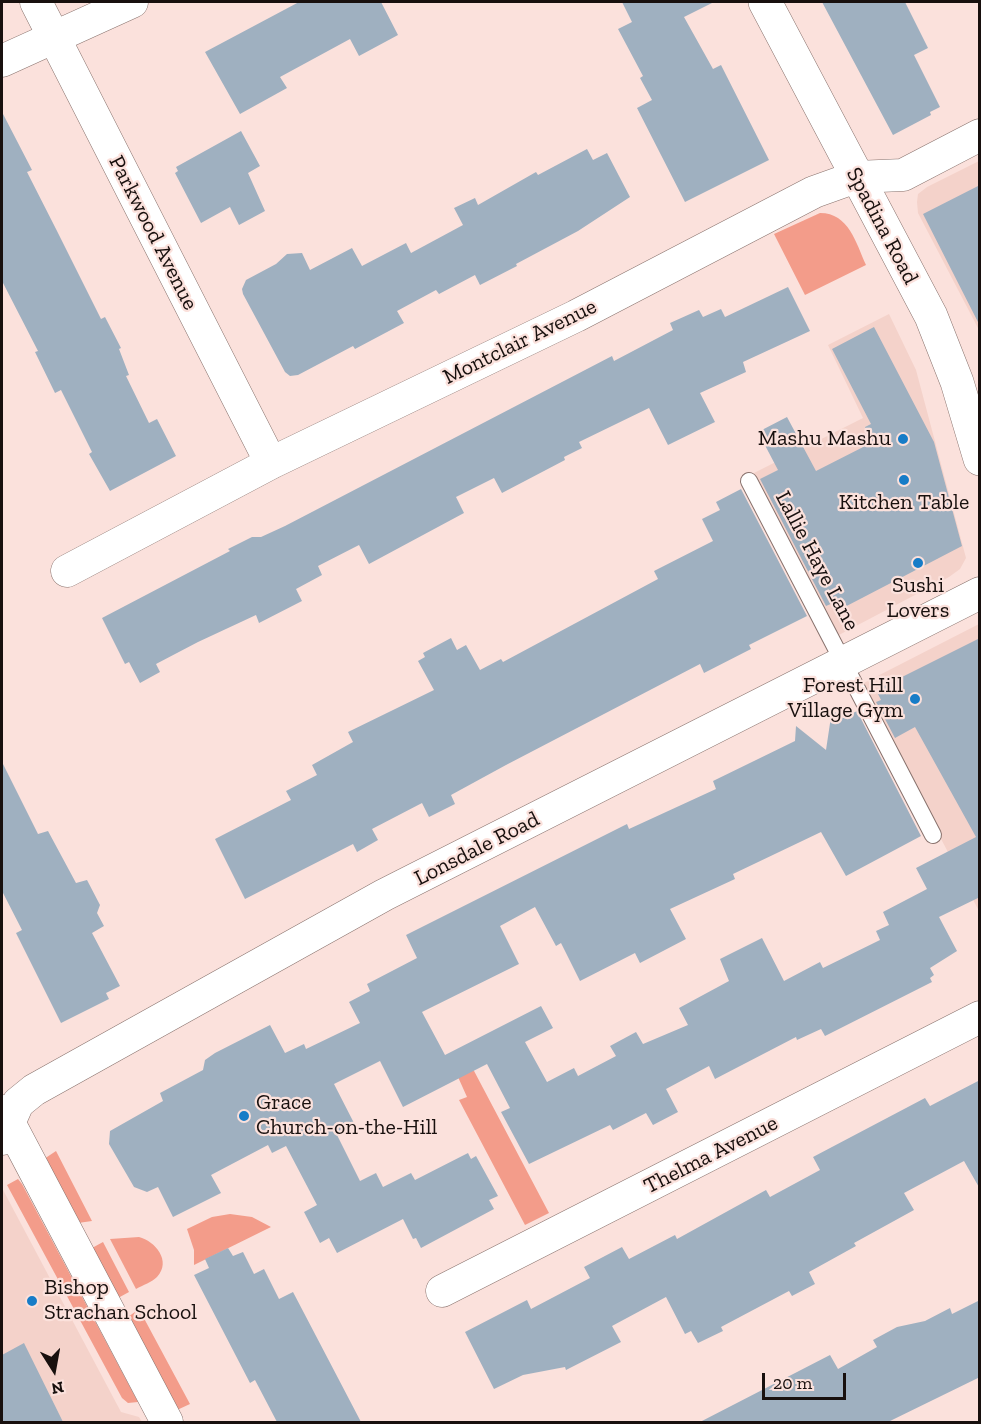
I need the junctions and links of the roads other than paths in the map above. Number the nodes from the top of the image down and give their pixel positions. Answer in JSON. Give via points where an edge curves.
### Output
{"nodes":[{"id":1,"x":36,"y":2,"type":"edge"},
{"id":2,"x":132,"y":2,"type":"edge"},
{"id":3,"x":767,"y":2,"type":"edge"},
{"id":4,"x":54,"y":38,"type":"junction"},
{"id":5,"x":2,"y":61,"type":"edge"},
{"id":6,"x":980,"y":135,"type":"edge"},
{"id":7,"x":856,"y":177,"type":"junction"},
{"id":8,"x":980,"y":459,"type":"edge"},
{"id":9,"x":271,"y":463,"type":"junction"},
{"id":10,"x":749,"y":481,"type":"dead end"},
{"id":11,"x":67,"y":571,"type":"dead end"},
{"id":12,"x":980,"y":593,"type":"edge"},
{"id":13,"x":845,"y":663,"type":"junction"},
{"id":14,"x":933,"y":835,"type":"dead end"},
{"id":15,"x":980,"y":1017,"type":"edge"},
{"id":16,"x":4,"y":1123,"type":"edge"},
{"id":17,"x":442,"y":1291,"type":"dead end"},
{"id":18,"x":168,"y":1422,"type":"edge"}],
"edges":[{"from":1,"to":4,"type":"street","name":"Parkwood Avenue"},
{"from":2,"to":4,"type":"street"},
{"from":3,"to":7,"type":"street","name":"Spadina Road"},
{"from":4,"to":5,"type":"street"},
{"from":4,"to":9,"type":"street","name":"Parkwood Avenue"},
{"from":6,"to":7,"type":"street","name":"Montclair Avenue","via":[[903,175]]},
{"from":7,"to":8,"type":"street","name":"Spadina Road","via":[[931,316],[957,382]]},
{"from":7,"to":9,"type":"street","name":"Montclair Avenue","via":[[814,192],[576,316]]},
{"from":9,"to":11,"type":"street","name":"Montclair Avenue"},
{"from":10,"to":13,"type":"lane","name":"Lallie Haye Lane"},
{"from":12,"to":13,"type":"street","name":"Lonsdale Road"},
{"from":13,"to":14,"type":"lane","name":"Lallie Haye Lane"},
{"from":13,"to":16,"type":"street","name":"Lonsdale Road","via":[[384,895],[34,1090],[18,1103]]},
{"from":15,"to":17,"type":"street","name":"Thelma Avenue"},
{"from":16,"to":18,"type":"street"}]}
